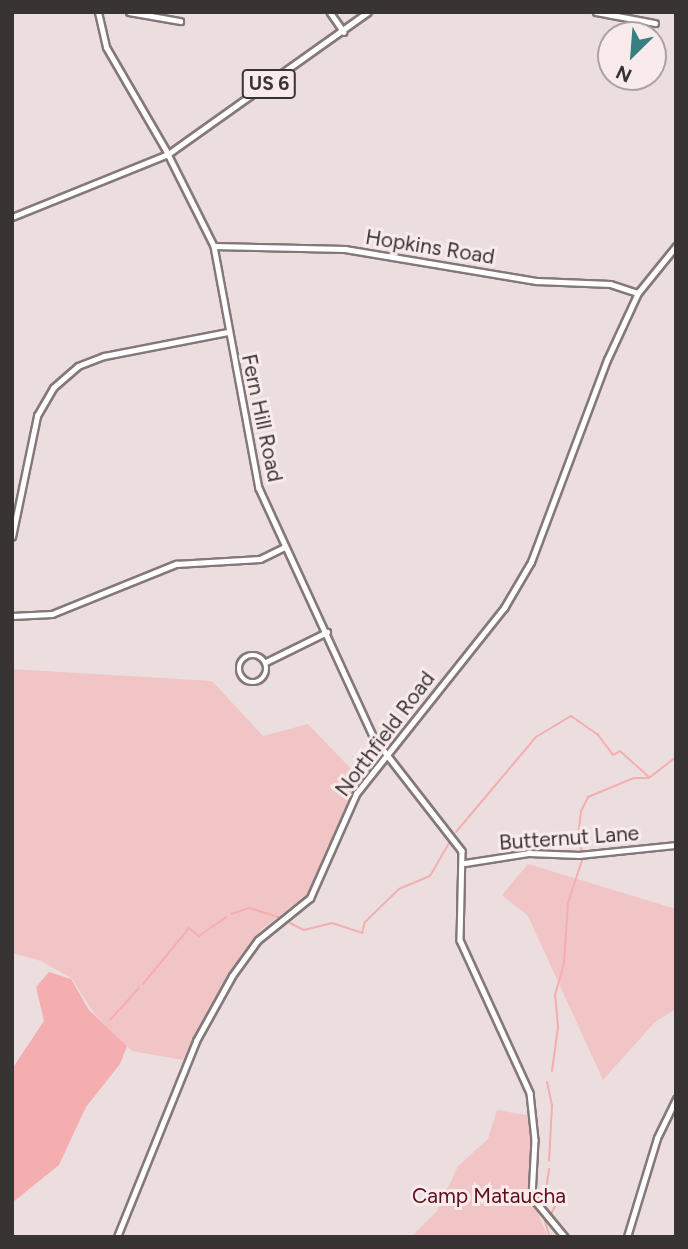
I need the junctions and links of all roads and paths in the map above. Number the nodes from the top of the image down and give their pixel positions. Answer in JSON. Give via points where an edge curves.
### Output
{"nodes":[{"id":1,"x":98,"y":12,"type":"edge"},
{"id":2,"x":129,"y":12,"type":"edge"},
{"id":3,"x":330,"y":12,"type":"edge"},
{"id":4,"x":368,"y":12,"type":"edge"},
{"id":5,"x":596,"y":12,"type":"edge"},
{"id":6,"x":180,"y":21,"type":"dead end"},
{"id":7,"x":644,"y":21,"type":"edge"},
{"id":8,"x":344,"y":33,"type":"junction"},
{"id":9,"x":168,"y":154,"type":"junction"},
{"id":10,"x":12,"y":217,"type":"edge"},
{"id":11,"x":214,"y":246,"type":"junction"},
{"id":12,"x":676,"y":246,"type":"edge"},
{"id":13,"x":638,"y":293,"type":"junction"},
{"id":14,"x":228,"y":332,"type":"junction"},
{"id":15,"x":12,"y":537,"type":"edge"},
{"id":16,"x":285,"y":547,"type":"junction"},
{"id":17,"x":12,"y":617,"type":"edge"},
{"id":18,"x":327,"y":632,"type":"junction"},
{"id":19,"x":265,"y":662,"type":"junction"},
{"id":20,"x":385,"y":757,"type":"junction"},
{"id":21,"x":676,"y":845,"type":"edge"},
{"id":22,"x":465,"y":863,"type":"junction"},
{"id":23,"x":676,"y":1099,"type":"edge"},
{"id":24,"x":117,"y":1237,"type":"edge"},
{"id":25,"x":565,"y":1237,"type":"edge"},
{"id":26,"x":627,"y":1237,"type":"edge"}],
"edges":[{"from":1,"to":9,"type":"main road","via":[[106,47]]},
{"from":2,"to":6,"type":"street"},
{"from":3,"to":8,"type":"street"},
{"from":4,"to":8,"type":"main road","number":"US 6"},
{"from":5,"to":7,"type":"street"},
{"from":8,"to":9,"type":"main road","number":"US 6"},
{"from":9,"to":10,"type":"main road","number":"US 6"},
{"from":9,"to":11,"type":"street","name":"Fern Hill Road"},
{"from":11,"to":13,"type":"street","name":"Hopkins Road","via":[[345,249],[537,281],[610,284]]},
{"from":11,"to":14,"type":"street","name":"Fern Hill Road"},
{"from":12,"to":13,"type":"street","name":"Northfield Road"},
{"from":13,"to":20,"type":"street","name":"Northfield Road","via":[[598,381],[531,562],[503,608]]},
{"from":14,"to":15,"type":"street","via":[[104,356],[78,366],[53,387],[37,416]]},
{"from":14,"to":16,"type":"street","name":"Fern Hill Road","via":[[259,488]]},
{"from":16,"to":17,"type":"street","via":[[260,559],[176,564],[52,614]]},
{"from":16,"to":18,"type":"street","name":"Fern Hill Road"},
{"from":18,"to":19,"type":"street"},
{"from":18,"to":20,"type":"street","name":"Fern Hill Road"},
{"from":19,"to":19,"type":"street","via":[[247,656],[240,664],[240,676],[259,682],[266,674]]},
{"from":20,"to":22,"type":"street","name":"Fern Hill Road","via":[[454,837]]},
{"from":20,"to":24,"type":"street","name":"Northfield Road","via":[[351,802],[310,898],[258,940],[215,1006]]},
{"from":21,"to":22,"type":"street","name":"Butternut Lane","via":[[584,855],[529,853]]},
{"from":22,"to":25,"type":"street","via":[[460,940],[530,1093],[536,1140],[532,1197]]},
{"from":23,"to":26,"type":"street","via":[[657,1138]]}]}
